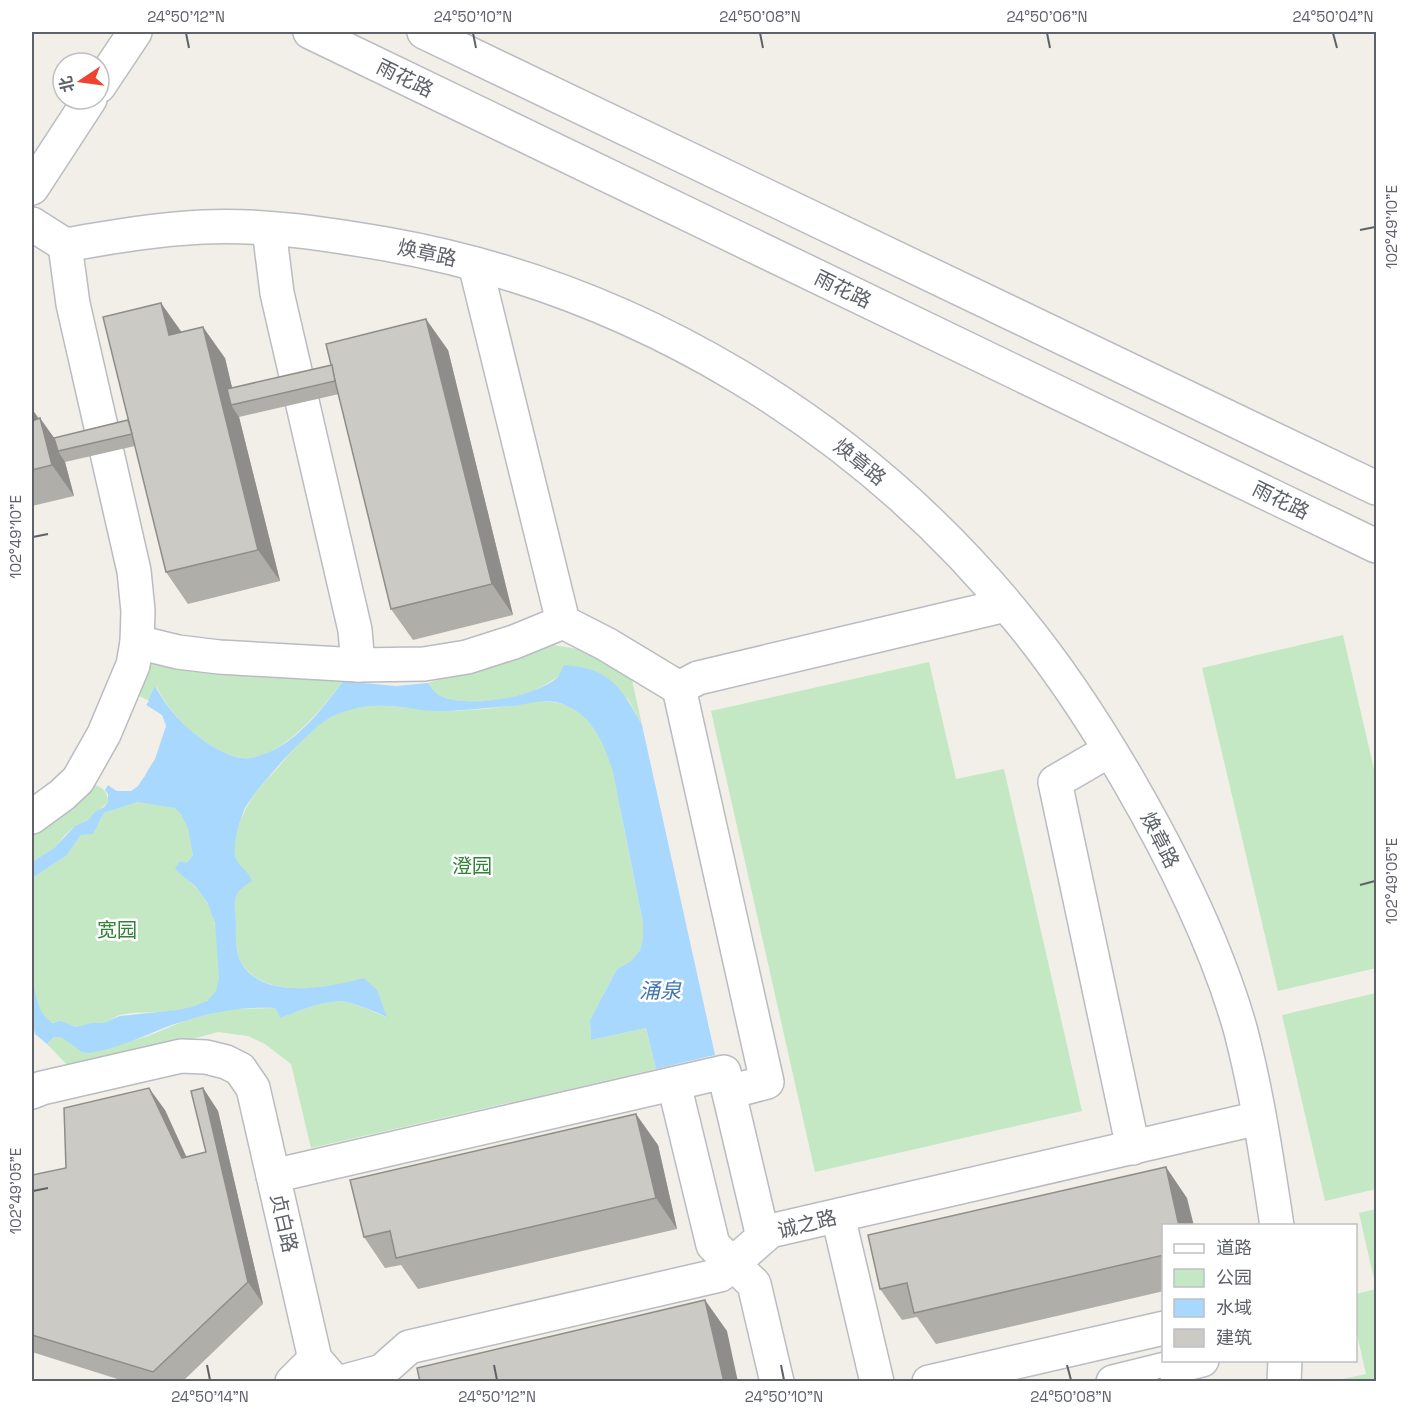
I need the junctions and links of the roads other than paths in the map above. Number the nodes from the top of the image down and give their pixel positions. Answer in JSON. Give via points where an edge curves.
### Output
{"nodes":[{"id":1,"x":134,"y":32,"type":"edge"},
{"id":2,"x":310,"y":32,"type":"edge"},
{"id":3,"x":424,"y":32,"type":"edge"},
{"id":4,"x":111,"y":67,"type":"edge"},
{"id":5,"x":82,"y":111,"type":"edge"},
{"id":6,"x":32,"y":188,"type":"edge"},
{"id":7,"x":32,"y":224,"type":"edge"},
{"id":8,"x":269,"y":229,"type":"junction"},
{"id":9,"x":64,"y":245,"type":"junction"},
{"id":10,"x":475,"y":264,"type":"junction"},
{"id":11,"x":1377,"y":488,"type":"edge"},
{"id":12,"x":1377,"y":546,"type":"edge"},
{"id":13,"x":1006,"y":604,"type":"junction"},
{"id":14,"x":563,"y":622,"type":"junction"},
{"id":15,"x":137,"y":642,"type":"junction"},
{"id":16,"x":358,"y":665,"type":"junction"},
{"id":17,"x":680,"y":688,"type":"junction"},
{"id":18,"x":1110,"y":750,"type":"junction"},
{"id":19,"x":32,"y":817,"type":"edge"},
{"id":20,"x":674,"y":1084,"type":"junction"},
{"id":21,"x":32,"y":1092,"type":"edge"},
{"id":22,"x":729,"y":1092,"type":"junction"},
{"id":23,"x":1259,"y":1118,"type":"junction"},
{"id":24,"x":1133,"y":1148,"type":"junction"},
{"id":25,"x":273,"y":1176,"type":"junction"},
{"id":26,"x":838,"y":1216,"type":"junction"},
{"id":27,"x":1277,"y":1224,"type":"edge"},
{"id":28,"x":763,"y":1237,"type":"junction"},
{"id":29,"x":733,"y":1264,"type":"junction"},
{"id":30,"x":1162,"y":1328,"type":"edge"},
{"id":31,"x":1194,"y":1362,"type":"edge"},
{"id":32,"x":1285,"y":1362,"type":"edge"},
{"id":33,"x":325,"y":1370,"type":"edge"},
{"id":34,"x":395,"y":1376,"type":"edge"},
{"id":35,"x":292,"y":1382,"type":"edge"},
{"id":36,"x":342,"y":1382,"type":"edge"},
{"id":37,"x":777,"y":1382,"type":"edge"},
{"id":38,"x":877,"y":1382,"type":"edge"},
{"id":39,"x":928,"y":1382,"type":"edge"},
{"id":40,"x":1113,"y":1382,"type":"edge"},
{"id":41,"x":1284,"y":1382,"type":"edge"}],
"edges":[{"from":1,"to":4,"type":"street"},
{"from":2,"to":12,"type":"street","name":"雨花路"},
{"from":3,"to":11,"type":"street"},
{"from":5,"to":6,"type":"street"},
{"from":7,"to":9,"type":"street"},
{"from":8,"to":9,"type":"street","name":"焕章路","via":[[206,227]]},
{"from":8,"to":10,"type":"street","name":"焕章路","via":[[359,239]]},
{"from":8,"to":16,"type":"street","via":[[276,293],[355,630]]},
{"from":9,"to":15,"type":"street","via":[[73,304],[134,571]]},
{"from":10,"to":13,"type":"street","name":"焕章路","via":[[594,303],[723,366],[788,407],[905,499]]},
{"from":10,"to":14,"type":"street"},
{"from":13,"to":17,"type":"street","via":[[698,678]]},
{"from":13,"to":18,"type":"street","name":"焕章路","via":[[1069,686]]},
{"from":14,"to":16,"type":"street","via":[[467,657],[424,664]]},
{"from":14,"to":17,"type":"street"},
{"from":15,"to":16,"type":"street","via":[[219,657]]},
{"from":15,"to":19,"type":"street","via":[[133,665],[104,734],[78,780]]},
{"from":17,"to":22,"type":"street","via":[[767,1082]]},
{"from":18,"to":23,"type":"street","name":"焕章路","via":[[1152,821],[1216,959],[1239,1026]]},
{"from":18,"to":24,"type":"street","via":[[1055,782]]},
{"from":20,"to":22,"type":"street","via":[[724,1072]]},
{"from":20,"to":25,"type":"street"},
{"from":20,"to":29,"type":"street","via":[[713,1245]]},
{"from":21,"to":25,"type":"street","name":"贞白路","via":[[181,1056],[226,1062],[240,1069],[253,1088]]},
{"from":22,"to":28,"type":"street"},
{"from":23,"to":24,"type":"street","name":"诚之路"},
{"from":23,"to":27,"type":"street","name":"焕章路"},
{"from":24,"to":26,"type":"street","name":"诚之路"},
{"from":25,"to":33,"type":"street","name":"贞白路"},
{"from":26,"to":28,"type":"street","name":"诚之路","via":[[770,1231]]},
{"from":26,"to":38,"type":"street"},
{"from":28,"to":29,"type":"street","name":"诚之路"},
{"from":29,"to":34,"type":"street","name":"诚之路","via":[[720,1275],[409,1347]]},
{"from":29,"to":37,"type":"street","via":[[754,1284]]},
{"from":30,"to":39,"type":"street"},
{"from":31,"to":40,"type":"street"},
{"from":32,"to":41,"type":"street"},
{"from":33,"to":35,"type":"street","name":"贞白路"},
{"from":34,"to":36,"type":"street","name":"诚之路"}]}
